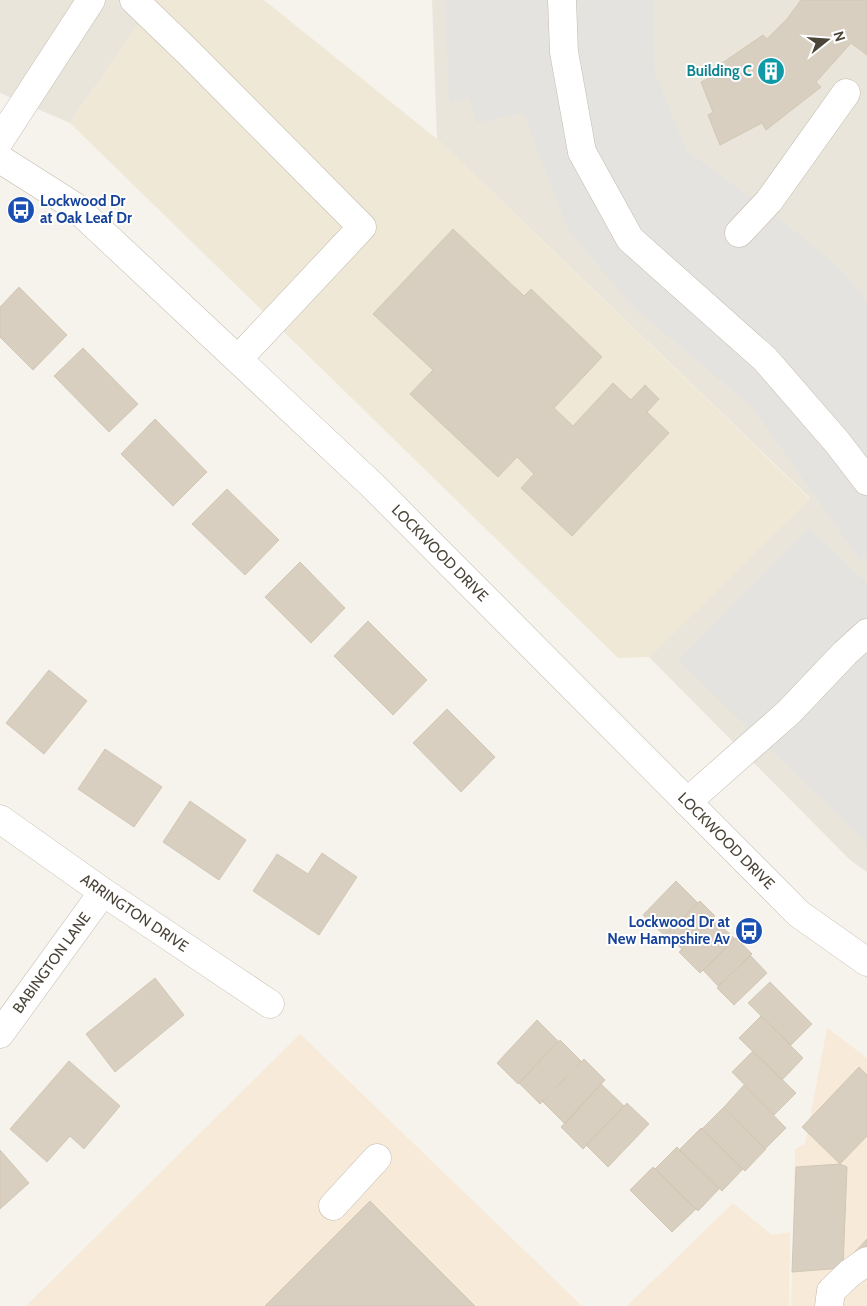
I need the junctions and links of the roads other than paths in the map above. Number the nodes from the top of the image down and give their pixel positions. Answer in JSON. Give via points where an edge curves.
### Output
{"nodes":[{"id":1,"x":91,"y":0,"type":"edge"},
{"id":2,"x":134,"y":0,"type":"edge"},
{"id":3,"x":562,"y":0,"type":"edge"},
{"id":4,"x":846,"y":93,"type":"dead end"},
{"id":5,"x":0,"y":140,"type":"edge"},
{"id":6,"x":0,"y":159,"type":"edge"},
{"id":7,"x":739,"y":232,"type":"dead end"},
{"id":8,"x":238,"y":359,"type":"junction"},
{"id":9,"x":867,"y":481,"type":"edge"},
{"id":10,"x":867,"y":633,"type":"edge"},
{"id":11,"x":687,"y":802,"type":"junction"},
{"id":12,"x":0,"y":819,"type":"edge"},
{"id":13,"x":103,"y":892,"type":"junction"},
{"id":14,"x":867,"y":962,"type":"edge"},
{"id":15,"x":270,"y":1004,"type":"dead end"},
{"id":16,"x":0,"y":1034,"type":"edge"},
{"id":17,"x":377,"y":1158,"type":"dead end"},
{"id":18,"x":333,"y":1206,"type":"dead end"},
{"id":19,"x":867,"y":1261,"type":"edge"},
{"id":20,"x":829,"y":1306,"type":"edge"}],
"edges":[{"from":1,"to":5,"type":"street"},
{"from":2,"to":8,"type":"street","via":[[362,227]]},
{"from":3,"to":9,"type":"street","via":[[564,52],[582,152],[630,239],[765,359]]},
{"from":4,"to":7,"type":"street","via":[[769,200]]},
{"from":6,"to":8,"type":"street","name":"LOCKWOOD DRIVE","via":[[74,206]]},
{"from":8,"to":11,"type":"street","name":"LOCKWOOD DRIVE","via":[[372,485]]},
{"from":10,"to":11,"type":"street","via":[[789,712]]},
{"from":11,"to":14,"type":"street","name":"LOCKWOOD DRIVE","via":[[799,914]]},
{"from":12,"to":13,"type":"street","name":"ARRINGTON DRIVE"},
{"from":13,"to":15,"type":"street","name":"ARRINGTON DRIVE"},
{"from":13,"to":16,"type":"street","name":"BABINGTON LANE"},
{"from":17,"to":18,"type":"street"},
{"from":19,"to":20,"type":"street","via":[[831,1291]]}]}
